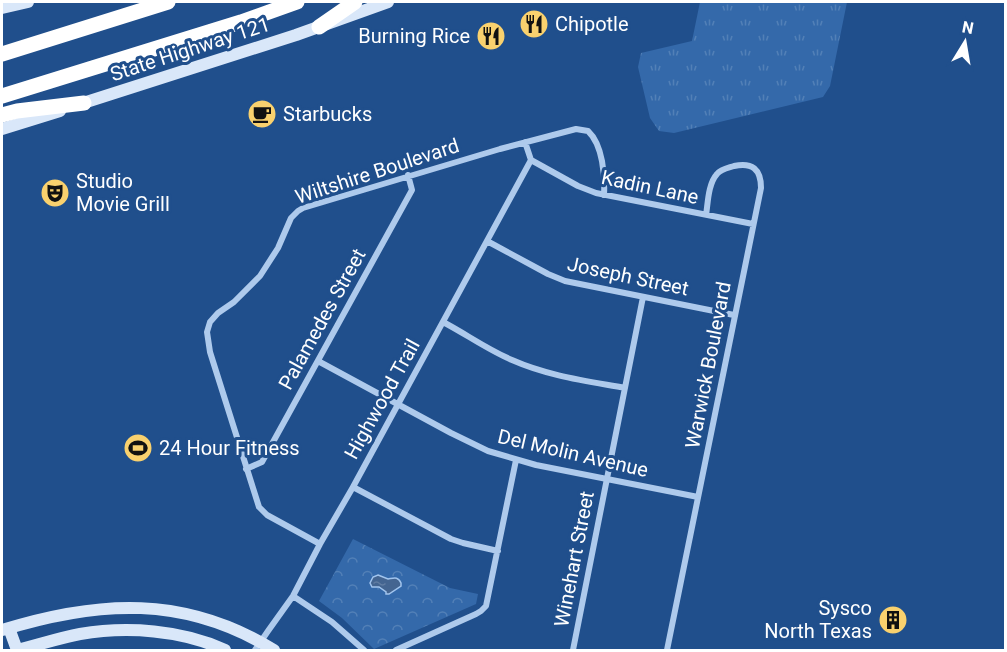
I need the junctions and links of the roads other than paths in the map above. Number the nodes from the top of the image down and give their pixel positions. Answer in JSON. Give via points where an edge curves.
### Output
{"nodes":[{"id":1,"x":28,"y":2,"type":"edge"},
{"id":2,"x":168,"y":2,"type":"edge"},
{"id":3,"x":297,"y":2,"type":"edge"},
{"id":4,"x":355,"y":2,"type":"edge"},
{"id":5,"x":388,"y":2,"type":"edge"},
{"id":6,"x":2,"y":8,"type":"edge"},
{"id":7,"x":319,"y":27,"type":"junction"},
{"id":8,"x":2,"y":54,"type":"edge"},
{"id":9,"x":2,"y":96,"type":"edge"},
{"id":10,"x":84,"y":103,"type":"junction"},
{"id":11,"x":2,"y":116,"type":"edge"},
{"id":12,"x":2,"y":129,"type":"edge"},
{"id":13,"x":525,"y":142,"type":"junction"},
{"id":14,"x":531,"y":160,"type":"junction"},
{"id":15,"x":408,"y":176,"type":"junction"},
{"id":16,"x":604,"y":195,"type":"junction"},
{"id":17,"x":706,"y":215,"type":"junction"},
{"id":18,"x":753,"y":224,"type":"junction"},
{"id":19,"x":487,"y":241,"type":"junction"},
{"id":20,"x":643,"y":297,"type":"junction"},
{"id":21,"x":734,"y":315,"type":"junction"},
{"id":22,"x":443,"y":322,"type":"junction"},
{"id":23,"x":318,"y":361,"type":"junction"},
{"id":24,"x":625,"y":388,"type":"junction"},
{"id":25,"x":398,"y":403,"type":"junction"},
{"id":26,"x":516,"y":460,"type":"junction"},
{"id":27,"x":246,"y":469,"type":"junction"},
{"id":28,"x":607,"y":479,"type":"junction"},
{"id":29,"x":353,"y":487,"type":"junction"},
{"id":30,"x":698,"y":497,"type":"junction"},
{"id":31,"x":320,"y":544,"type":"junction"},
{"id":32,"x":498,"y":551,"type":"junction"},
{"id":33,"x":293,"y":596,"type":"junction"},
{"id":34,"x":5,"y":629,"type":"edge"},
{"id":35,"x":258,"y":646,"type":"edge"},
{"id":36,"x":17,"y":650,"type":"edge"},
{"id":37,"x":225,"y":651,"type":"edge"},
{"id":38,"x":274,"y":651,"type":"edge"},
{"id":39,"x":364,"y":651,"type":"edge"},
{"id":40,"x":396,"y":651,"type":"edge"},
{"id":41,"x":573,"y":651,"type":"edge"},
{"id":42,"x":667,"y":651,"type":"edge"}],
"edges":[{"from":1,"to":6,"type":"main road"},
{"from":2,"to":8,"type":"highway"},
{"from":3,"to":9,"type":"highway"},
{"from":4,"to":7,"type":"highway"},
{"from":5,"to":7,"type":"main road","name":"State Highway 121"},
{"from":7,"to":10,"type":"main road","name":"State Highway 121"},
{"from":10,"to":11,"type":"highway"},
{"from":10,"to":12,"type":"main road","name":"State Highway 121"},
{"from":13,"to":14,"type":"street"},
{"from":13,"to":15,"type":"street","name":"Wiltshire Boulevard"},
{"from":13,"to":16,"type":"street","name":"Wiltshire Boulevard","via":[[573,129],[589,132],[605,176]]},
{"from":14,"to":16,"type":"street","name":"Kadin Lane"},
{"from":14,"to":19,"type":"street","name":"Highwood Trail"},
{"from":15,"to":23,"type":"street","name":"Palamedes Street","via":[[412,190]]},
{"from":15,"to":27,"type":"street","name":"Wiltshire Boulevard","via":[[298,211],[260,276],[210,321],[208,345]]},
{"from":16,"to":17,"type":"street","name":"Kadin Lane"},
{"from":17,"to":18,"type":"street","name":"Kadin Lane"},
{"from":17,"to":18,"type":"street","name":"Warwick Boulevard","via":[[716,175],[728,168],[749,166],[761,181]]},
{"from":18,"to":21,"type":"street","name":"Warwick Boulevard"},
{"from":19,"to":20,"type":"street","name":"Joseph Street","via":[[565,281]]},
{"from":19,"to":22,"type":"street","name":"Highwood Trail"},
{"from":20,"to":21,"type":"street","name":"Joseph Street"},
{"from":20,"to":24,"type":"street","name":"Winehart Street"},
{"from":21,"to":30,"type":"street","name":"Warwick Boulevard"},
{"from":22,"to":24,"type":"street","via":[[520,363]]},
{"from":22,"to":25,"type":"street","name":"Highwood Trail"},
{"from":23,"to":25,"type":"street","name":"Del Molin Avenue"},
{"from":23,"to":27,"type":"street","name":"Palamedes Street","via":[[262,462]]},
{"from":24,"to":28,"type":"street","name":"Winehart Street"},
{"from":25,"to":26,"type":"street","name":"Del Molin Avenue","via":[[474,445]]},
{"from":25,"to":29,"type":"street","name":"Highwood Trail"},
{"from":26,"to":28,"type":"street","name":"Del Molin Avenue"},
{"from":26,"to":32,"type":"street"},
{"from":27,"to":31,"type":"street","name":"Wiltshire Boulevard","via":[[262,511]]},
{"from":28,"to":30,"type":"street","name":"Del Molin Avenue"},
{"from":28,"to":41,"type":"street","name":"Winehart Street"},
{"from":29,"to":31,"type":"street","name":"Highwood Trail"},
{"from":29,"to":32,"type":"street","via":[[451,539]]},
{"from":30,"to":42,"type":"street","name":"Warwick Boulevard"},
{"from":31,"to":33,"type":"street","name":"Highwood Trail"},
{"from":32,"to":40,"type":"street","via":[[487,601],[481,611]]},
{"from":33,"to":35,"type":"street","name":"Highwood Trail"},
{"from":33,"to":39,"type":"street","via":[[332,622]]},
{"from":34,"to":35,"type":"main road","via":[[70,612],[140,607],[209,620],[241,632]]},
{"from":34,"to":36,"type":"main road"},
{"from":35,"to":38,"type":"main road"},
{"from":36,"to":37,"type":"main road","via":[[71,636],[121,631],[176,635]]}]}
